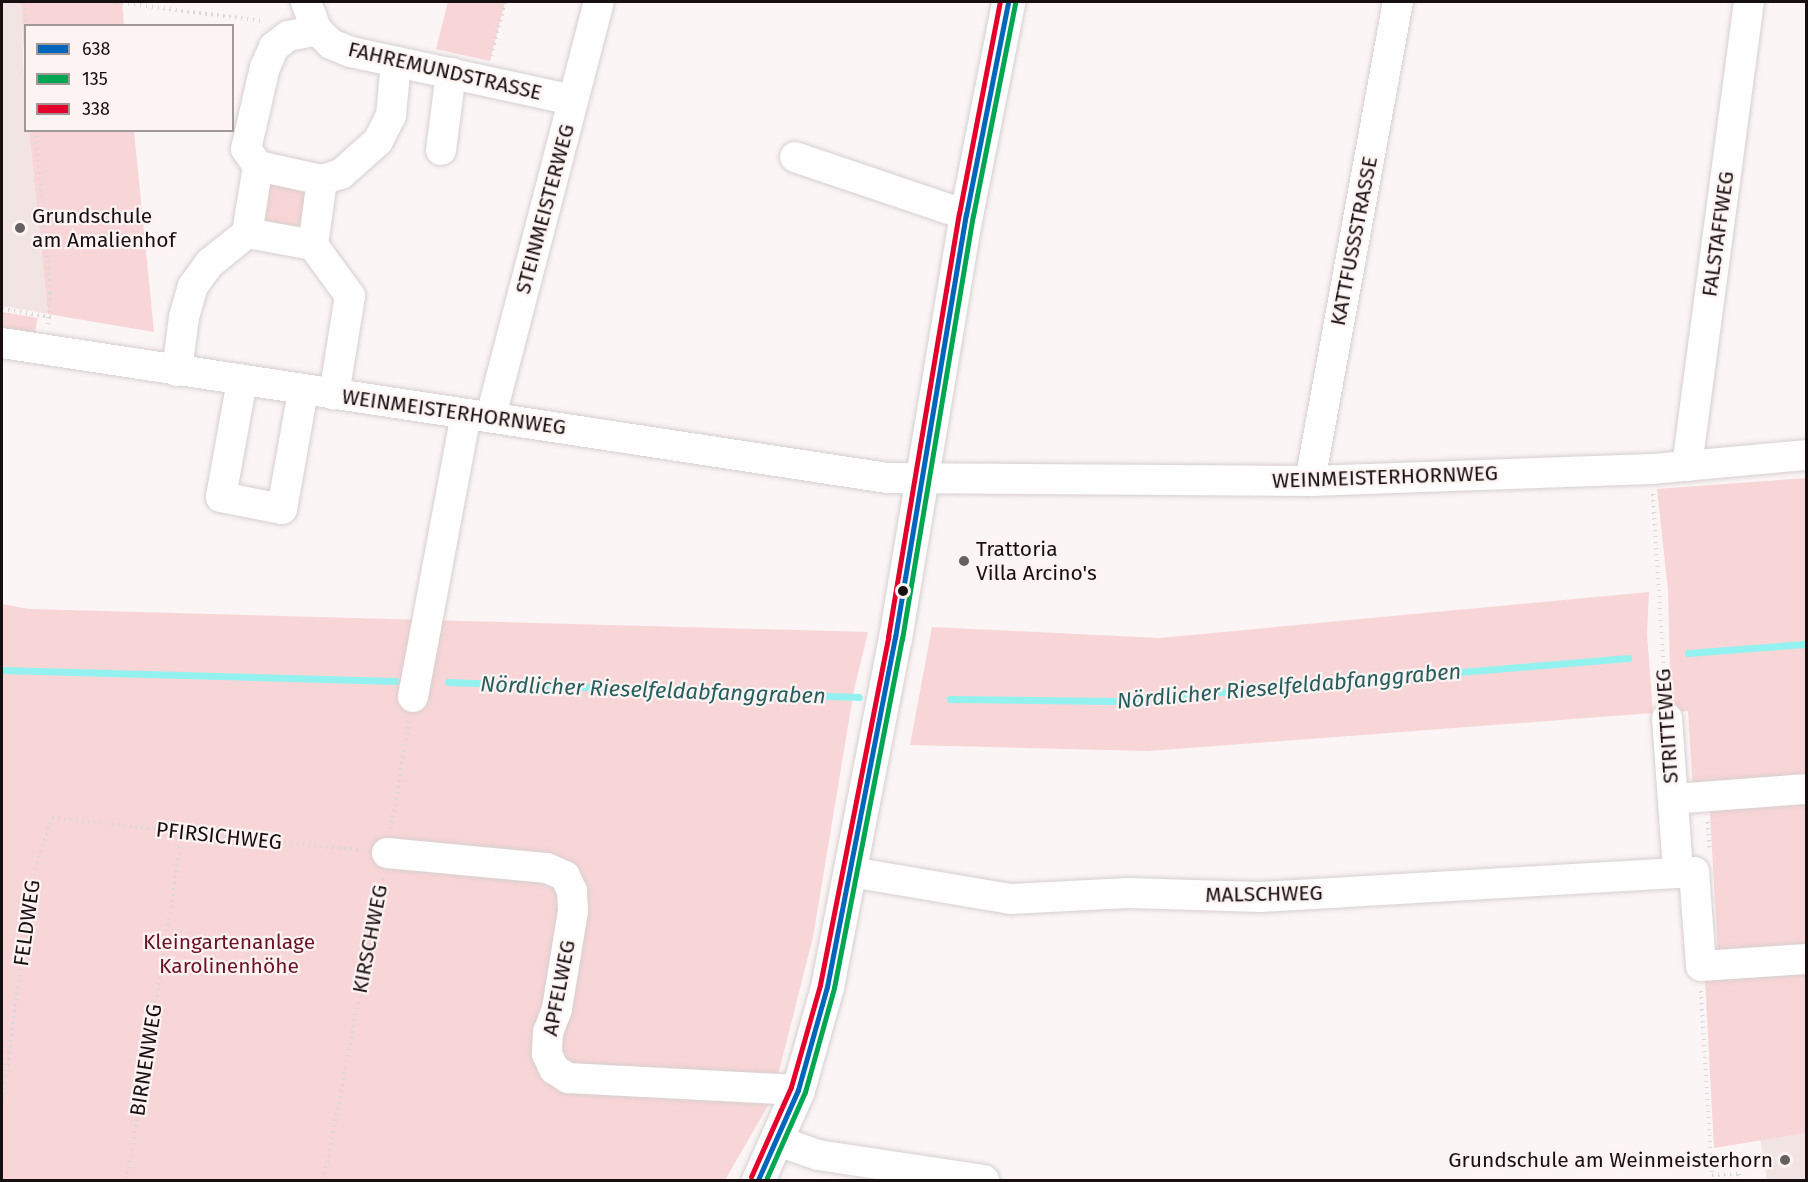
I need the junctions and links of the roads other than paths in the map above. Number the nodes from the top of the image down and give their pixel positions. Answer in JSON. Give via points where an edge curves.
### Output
{"nodes":[{"id":1,"x":306,"y":2,"type":"edge"},
{"id":2,"x":599,"y":2,"type":"edge"},
{"id":3,"x":1008,"y":2,"type":"edge"},
{"id":4,"x":1398,"y":2,"type":"edge"},
{"id":5,"x":1749,"y":2,"type":"edge"},
{"id":6,"x":317,"y":30,"type":"junction"},
{"id":7,"x":396,"y":62,"type":"junction"},
{"id":8,"x":451,"y":73,"type":"junction"},
{"id":9,"x":573,"y":100,"type":"junction"},
{"id":10,"x":441,"y":150,"type":"dead end"},
{"id":11,"x":795,"y":157,"type":"dead end"},
{"id":12,"x":258,"y":166,"type":"junction"},
{"id":13,"x":322,"y":180,"type":"junction"},
{"id":14,"x":966,"y":215,"type":"junction"},
{"id":15,"x":247,"y":234,"type":"junction"},
{"id":16,"x":313,"y":245,"type":"junction"},
{"id":17,"x":2,"y":343,"type":"edge"},
{"id":18,"x":177,"y":371,"type":"junction"},
{"id":19,"x":242,"y":381,"type":"junction"},
{"id":20,"x":303,"y":390,"type":"junction"},
{"id":21,"x":334,"y":396,"type":"junction"},
{"id":22,"x":478,"y":416,"type":"junction"},
{"id":23,"x":1806,"y":455,"type":"edge"},
{"id":24,"x":1687,"y":466,"type":"junction"},
{"id":25,"x":922,"y":480,"type":"junction"},
{"id":26,"x":1310,"y":481,"type":"junction"},
{"id":27,"x":413,"y":697,"type":"road end"},
{"id":28,"x":1667,"y":718,"type":"road end"},
{"id":29,"x":1806,"y":789,"type":"edge"},
{"id":30,"x":1673,"y":799,"type":"junction"},
{"id":31,"x":387,"y":853,"type":"road end"},
{"id":32,"x":851,"y":872,"type":"junction"},
{"id":33,"x":1678,"y":873,"type":"junction"},
{"id":34,"x":1797,"y":960,"type":"edge"},
{"id":35,"x":798,"y":1090,"type":"junction"},
{"id":36,"x":778,"y":1141,"type":"junction"},
{"id":37,"x":758,"y":1180,"type":"edge"},
{"id":38,"x":984,"y":1180,"type":"edge"}],
"edges":[{"from":1,"to":6,"type":"street"},
{"from":2,"to":9,"type":"street","name":"STEINMEISTERWEG"},
{"from":3,"to":14,"type":"main road"},
{"from":4,"to":26,"type":"street","name":"KATTFUSSSTRASSE"},
{"from":5,"to":24,"type":"street","name":"FALSTAFFWEG"},
{"from":6,"to":7,"type":"street","name":"FAHREMUNDSTRASSE","via":[[331,44]]},
{"from":6,"to":12,"type":"street","via":[[288,36],[274,47],[265,67],[246,149]]},
{"from":7,"to":8,"type":"street","name":"FAHREMUNDSTRASSE"},
{"from":7,"to":13,"type":"street","via":[[391,116],[378,141],[341,174]]},
{"from":8,"to":9,"type":"street","name":"FAHREMUNDSTRASSE"},
{"from":8,"to":10,"type":"street"},
{"from":9,"to":22,"type":"street","name":"STEINMEISTERWEG"},
{"from":11,"to":14,"type":"street"},
{"from":12,"to":13,"type":"street"},
{"from":12,"to":15,"type":"street"},
{"from":13,"to":16,"type":"street"},
{"from":14,"to":25,"type":"main road"},
{"from":15,"to":16,"type":"street"},
{"from":15,"to":18,"type":"street","via":[[210,263],[193,286],[184,317]]},
{"from":16,"to":21,"type":"street","via":[[350,296]]},
{"from":17,"to":18,"type":"street","name":"WEINMEISTERHORNWEG"},
{"from":18,"to":19,"type":"street","name":"WEINMEISTERHORNWEG"},
{"from":19,"to":20,"type":"street","name":"WEINMEISTERHORNWEG"},
{"from":19,"to":20,"type":"street","via":[[221,497],[282,509]]},
{"from":20,"to":21,"type":"street","name":"WEINMEISTERHORNWEG"},
{"from":21,"to":22,"type":"street","name":"WEINMEISTERHORNWEG"},
{"from":22,"to":25,"type":"street","name":"WEINMEISTERHORNWEG","via":[[887,478]]},
{"from":22,"to":27,"type":"street","name":"STEINMEISTERWEG"},
{"from":23,"to":24,"type":"street","name":"WEINMEISTERHORNWEG"},
{"from":24,"to":26,"type":"street","name":"WEINMEISTERHORNWEG"},
{"from":25,"to":26,"type":"street","name":"WEINMEISTERHORNWEG"},
{"from":25,"to":32,"type":"main road"},
{"from":28,"to":30,"type":"street","name":"STRITTEWEG"},
{"from":29,"to":30,"type":"street"},
{"from":30,"to":33,"type":"street","name":"STRITTEWEG"},
{"from":31,"to":35,"type":"street","name":"APFELWEG","via":[[547,868],[564,876],[572,891],[573,911],[547,1054],[554,1069],[568,1078]]},
{"from":32,"to":33,"type":"street","name":"MALSCHWEG","via":[[1011,899],[1128,892],[1261,897]]},
{"from":32,"to":35,"type":"main road","via":[[827,987]]},
{"from":33,"to":34,"type":"street","via":[[1694,872],[1700,977]]},
{"from":35,"to":36,"type":"main road"},
{"from":36,"to":37,"type":"main road"},
{"from":36,"to":38,"type":"street","via":[[818,1155]]}]}
